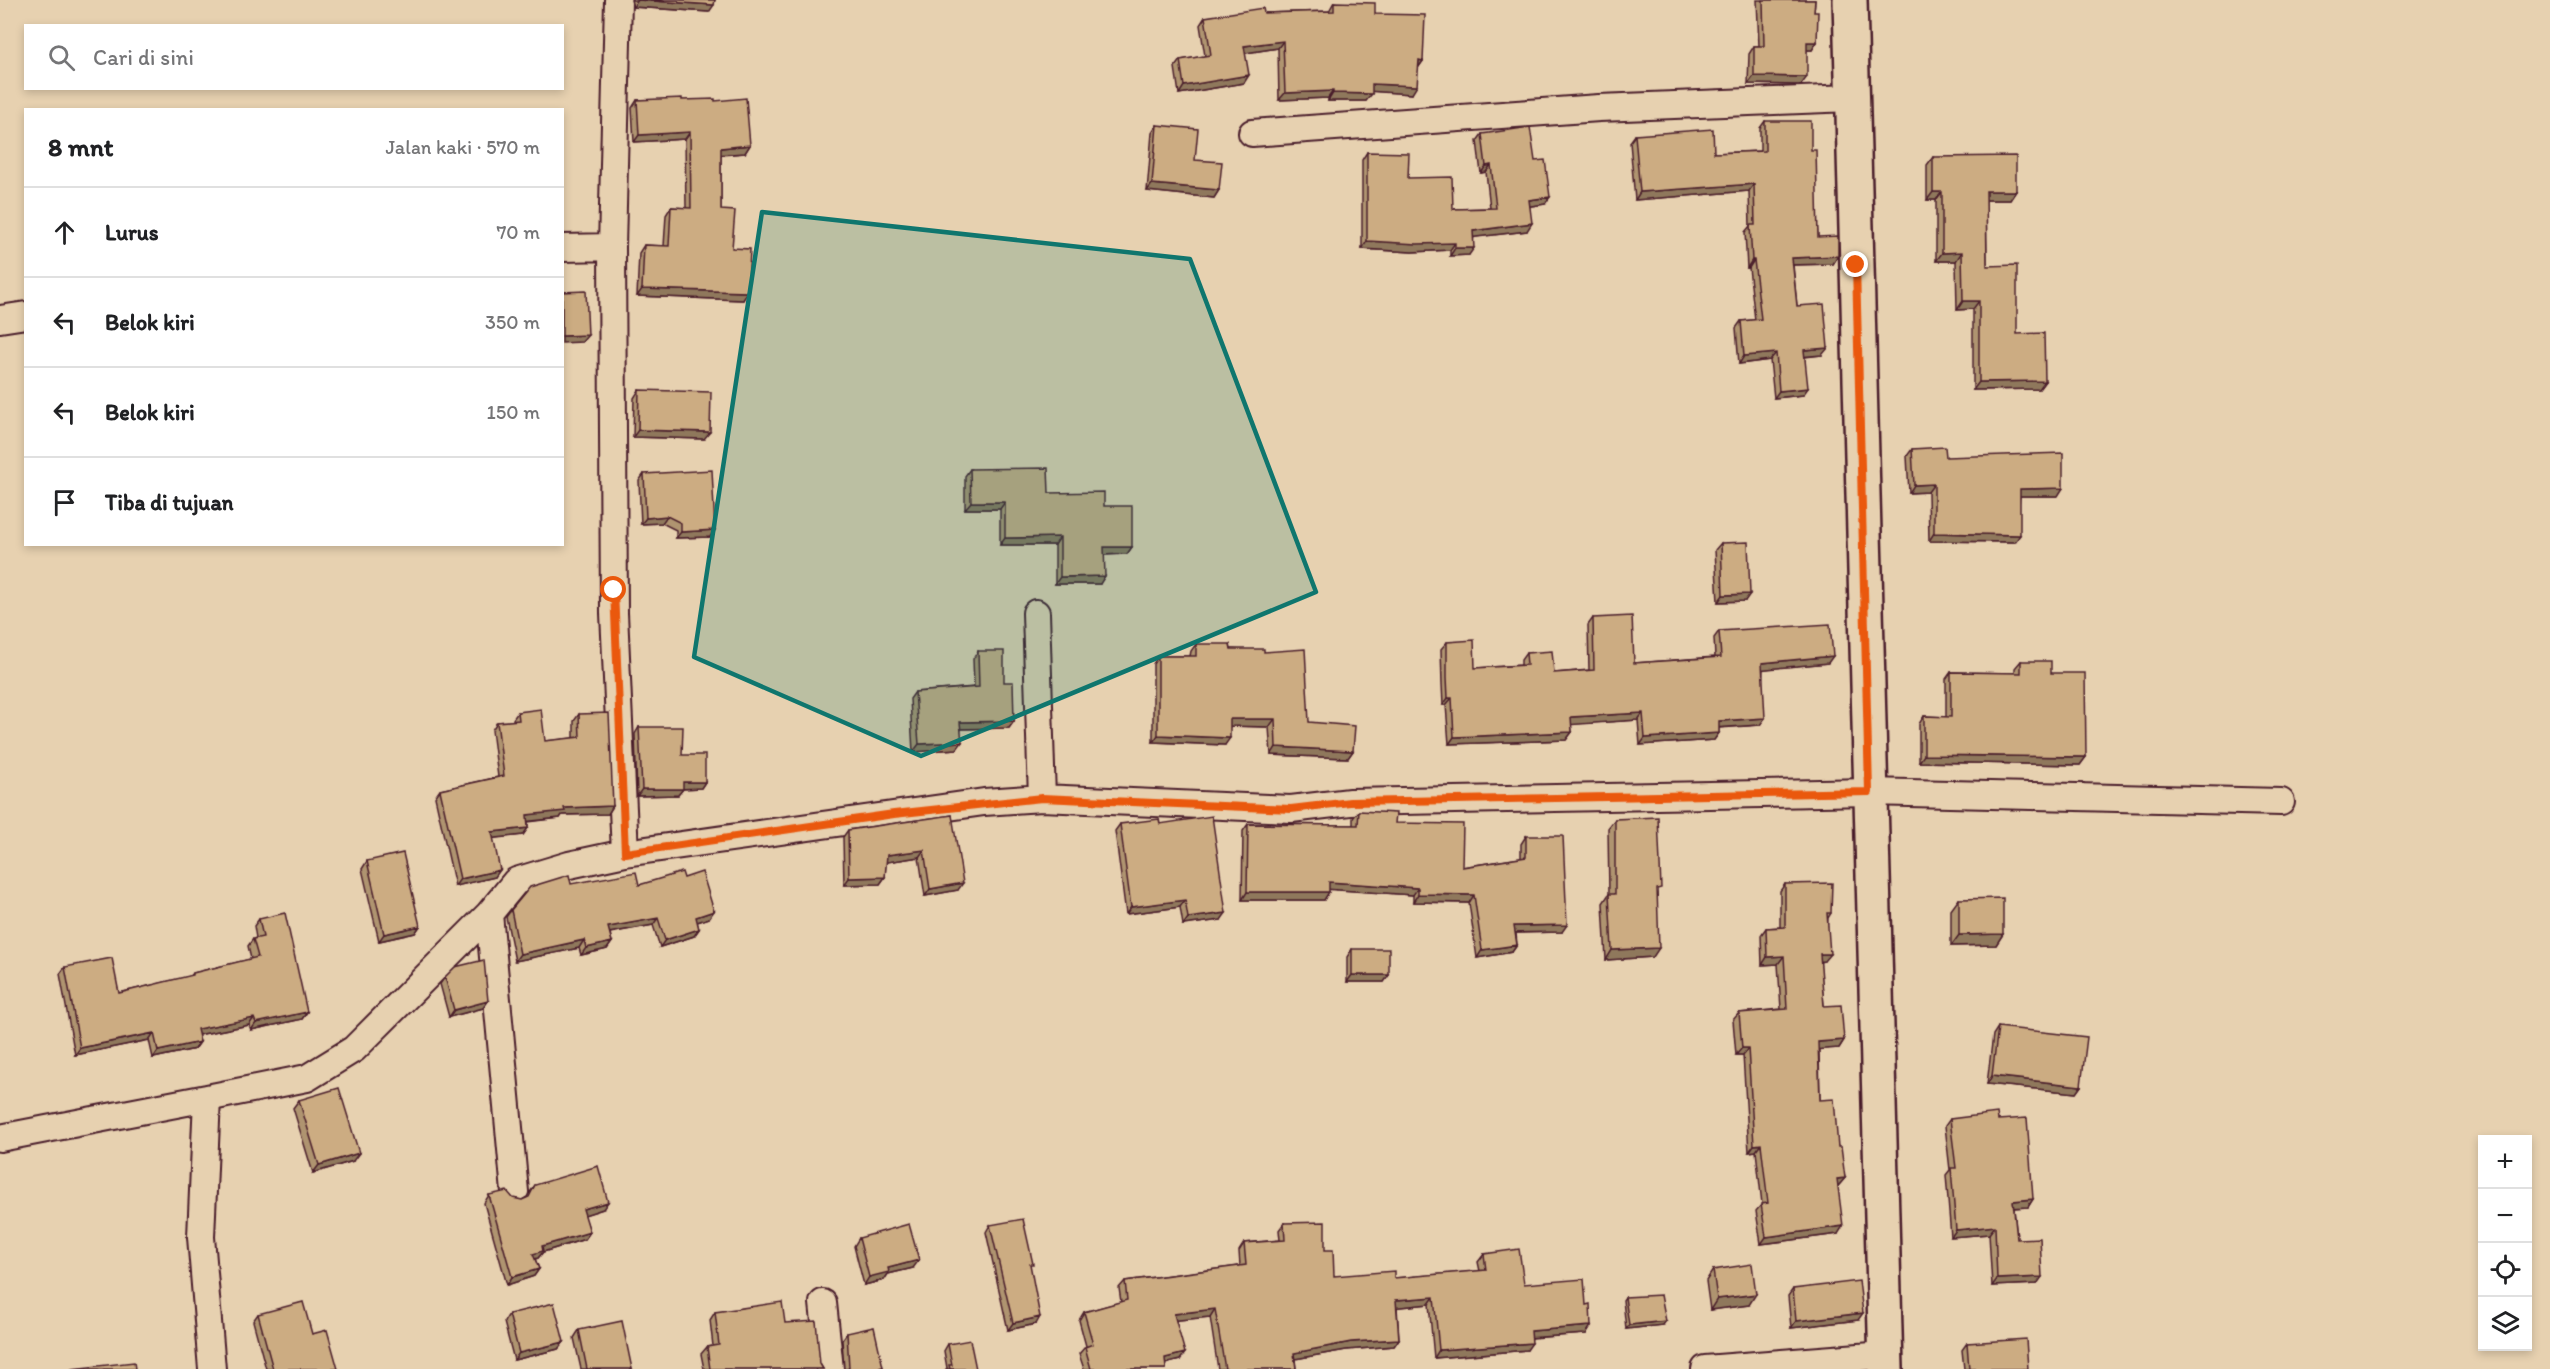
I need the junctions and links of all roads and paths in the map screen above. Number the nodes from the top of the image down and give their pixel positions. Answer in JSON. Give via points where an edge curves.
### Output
{"nodes":[{"id":1,"x":618,"y":0,"type":"edge"},
{"id":2,"x":1850,"y":0,"type":"edge"},
{"id":3,"x":1851,"y":98,"type":"junction"},
{"id":4,"x":1252,"y":133,"type":"dead end"},
{"id":5,"x":612,"y":247,"type":"junction"},
{"id":6,"x":564,"y":248,"type":"edge"},
{"id":7,"x":24,"y":315,"type":"edge"},
{"id":8,"x":0,"y":319,"type":"edge"},
{"id":9,"x":1036,"y":613,"type":"dead end"},
{"id":10,"x":1869,"y":792,"type":"junction"},
{"id":11,"x":1042,"y":798,"type":"junction"},
{"id":12,"x":2280,"y":802,"type":"dead end"},
{"id":13,"x":625,"y":853,"type":"junction"},
{"id":14,"x":489,"y":914,"type":"junction"},
{"id":15,"x":207,"y":1098,"type":"junction"},
{"id":16,"x":0,"y":1138,"type":"edge"},
{"id":17,"x":515,"y":1192,"type":"dead end"},
{"id":18,"x":822,"y":1303,"type":"dead end"},
{"id":19,"x":1886,"y":1362,"type":"edge"},
{"id":20,"x":212,"y":1369,"type":"edge"},
{"id":21,"x":830,"y":1369,"type":"edge"},
{"id":22,"x":1705,"y":1369,"type":"edge"}],
"edges":[{"from":1,"to":5,"type":"street"},
{"from":2,"to":3,"type":"street"},
{"from":3,"to":4,"type":"street","via":[[1599,108]]},
{"from":3,"to":10,"type":"street"},
{"from":5,"to":6,"type":"street"},
{"from":5,"to":13,"type":"street","via":[[614,613]]},
{"from":7,"to":8,"type":"street"},
{"from":9,"to":11,"type":"street"},
{"from":10,"to":11,"type":"street","via":[[1350,802],[1291,809]]},
{"from":10,"to":12,"type":"street"},
{"from":10,"to":19,"type":"street"},
{"from":11,"to":13,"type":"street","via":[[905,812]]},
{"from":13,"to":14,"type":"street","via":[[516,881]]},
{"from":14,"to":15,"type":"street","via":[[354,1050],[307,1078]]},
{"from":14,"to":17,"type":"street"},
{"from":15,"to":16,"type":"street"},
{"from":15,"to":20,"type":"street","via":[[201,1237]]},
{"from":18,"to":21,"type":"street"},
{"from":19,"to":22,"type":"street"}]}
